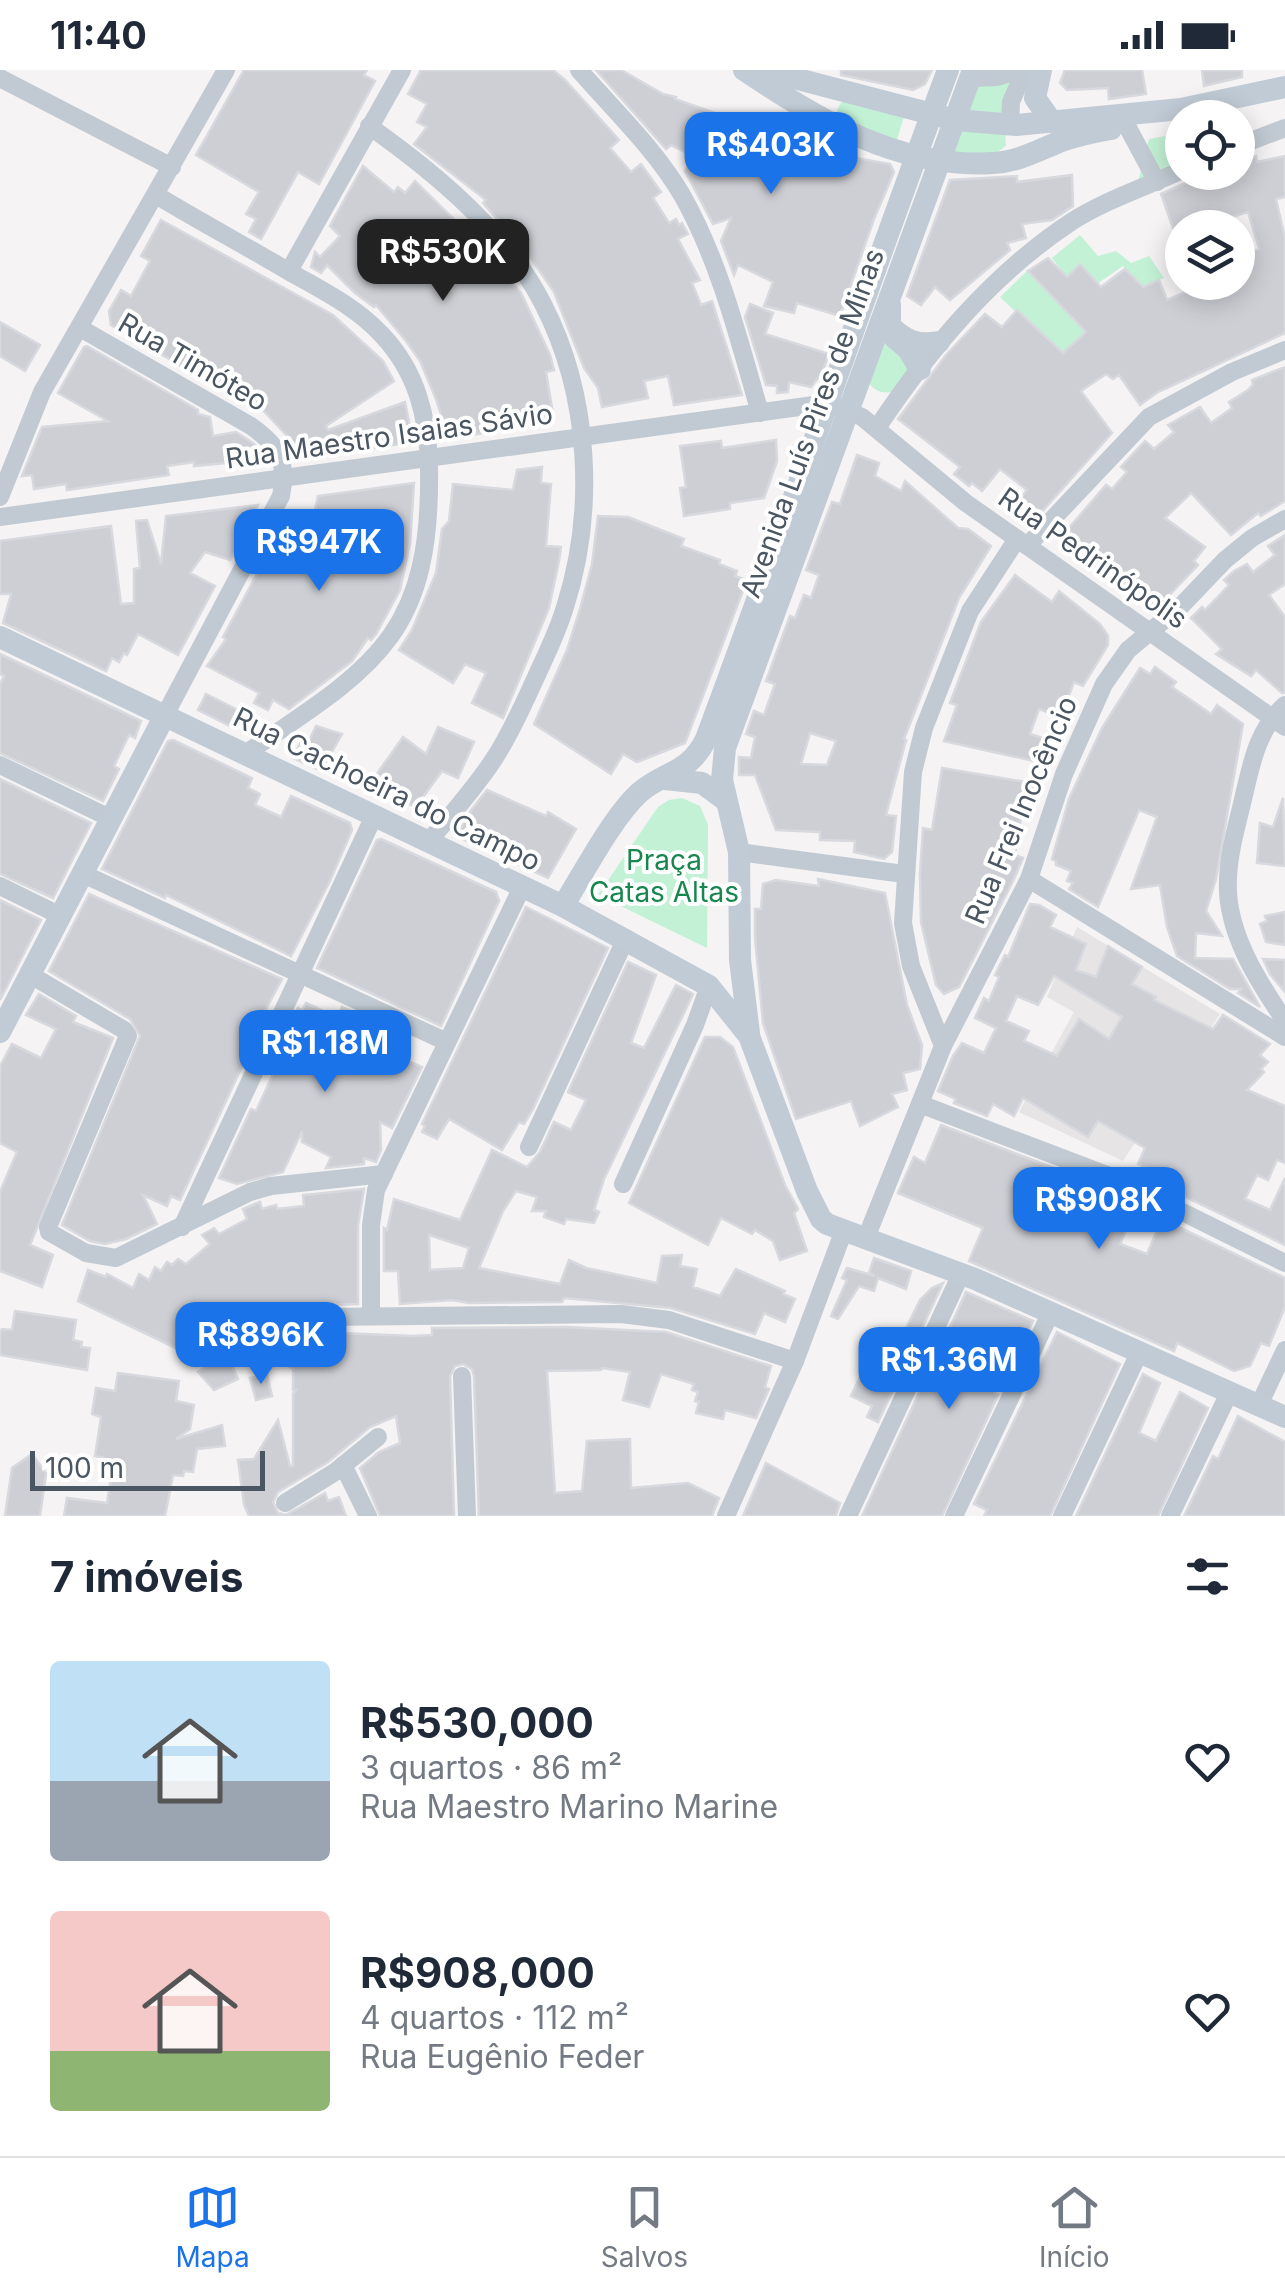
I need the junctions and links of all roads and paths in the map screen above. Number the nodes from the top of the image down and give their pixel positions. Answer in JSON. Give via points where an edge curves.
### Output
{"nodes":[{"id":1,"x":226,"y":70,"type":"edge"},
{"id":2,"x":402,"y":70,"type":"edge"},
{"id":3,"x":579,"y":70,"type":"edge"},
{"id":4,"x":744,"y":70,"type":"edge"},
{"id":5,"x":763,"y":70,"type":"edge"},
{"id":6,"x":1023,"y":70,"type":"edge"},
{"id":7,"x":1040,"y":70,"type":"edge"},
{"id":8,"x":964,"y":73,"type":"edge"},
{"id":9,"x":0,"y":78,"type":"edge"},
{"id":10,"x":1285,"y":86,"type":"edge"},
{"id":11,"x":852,"y":92,"type":"junction"},
{"id":12,"x":1222,"y":100,"type":"edge"},
{"id":13,"x":1165,"y":111,"type":"edge"},
{"id":14,"x":931,"y":114,"type":"junction"},
{"id":15,"x":1165,"y":117,"type":"edge"},
{"id":16,"x":955,"y":120,"type":"junction"},
{"id":17,"x":1052,"y":122,"type":"junction"},
{"id":18,"x":1010,"y":125,"type":"junction"},
{"id":19,"x":370,"y":126,"type":"junction"},
{"id":20,"x":833,"y":126,"type":"junction"},
{"id":21,"x":1126,"y":126,"type":"junction"},
{"id":22,"x":1285,"y":128,"type":"edge"},
{"id":23,"x":1255,"y":139,"type":"edge"},
{"id":24,"x":928,"y":158,"type":"junction"},
{"id":25,"x":992,"y":163,"type":"junction"},
{"id":26,"x":172,"y":167,"type":"junction"},
{"id":27,"x":1165,"y":178,"type":"edge"},
{"id":28,"x":1157,"y":182,"type":"junction"},
{"id":29,"x":156,"y":195,"type":"junction"},
{"id":30,"x":289,"y":271,"type":"junction"},
{"id":31,"x":890,"y":300,"type":"junction"},
{"id":32,"x":80,"y":328,"type":"junction"},
{"id":33,"x":878,"y":335,"type":"junction"},
{"id":34,"x":939,"y":342,"type":"junction"},
{"id":35,"x":1285,"y":350,"type":"edge"},
{"id":36,"x":920,"y":369,"type":"junction"},
{"id":37,"x":760,"y":413,"type":"junction"},
{"id":38,"x":835,"y":417,"type":"junction"},
{"id":39,"x":876,"y":428,"type":"junction"},
{"id":40,"x":582,"y":437,"type":"junction"},
{"id":41,"x":429,"y":458,"type":"junction"},
{"id":42,"x":284,"y":479,"type":"junction"},
{"id":43,"x":0,"y":497,"type":"edge"},
{"id":44,"x":0,"y":516,"type":"edge"},
{"id":45,"x":1285,"y":519,"type":"edge"},
{"id":46,"x":1022,"y":543,"type":"junction"},
{"id":47,"x":1150,"y":631,"type":"junction"},
{"id":48,"x":0,"y":637,"type":"edge"},
{"id":49,"x":165,"y":715,"type":"junction"},
{"id":50,"x":1280,"y":716,"type":"edge"},
{"id":51,"x":246,"y":754,"type":"junction"},
{"id":52,"x":0,"y":765,"type":"edge"},
{"id":53,"x":666,"y":778,"type":"junction"},
{"id":54,"x":725,"y":800,"type":"junction"},
{"id":55,"x":374,"y":816,"type":"junction"},
{"id":56,"x":110,"y":818,"type":"junction"},
{"id":57,"x":428,"y":842,"type":"junction"},
{"id":58,"x":738,"y":852,"type":"junction"},
{"id":59,"x":81,"y":873,"type":"junction"},
{"id":60,"x":904,"y":874,"type":"junction"},
{"id":61,"x":1029,"y":879,"type":"junction"},
{"id":62,"x":0,"y":886,"type":"edge"},
{"id":63,"x":522,"y":887,"type":"junction"},
{"id":64,"x":562,"y":906,"type":"junction"},
{"id":65,"x":59,"y":915,"type":"junction"},
{"id":66,"x":626,"y":938,"type":"junction"},
{"id":67,"x":740,"y":960,"type":"junction"},
{"id":68,"x":29,"y":974,"type":"junction"},
{"id":69,"x":299,"y":974,"type":"junction"},
{"id":70,"x":709,"y":986,"type":"junction"},
{"id":71,"x":3,"y":1016,"type":"edge"},
{"id":72,"x":1285,"y":1021,"type":"edge"},
{"id":73,"x":749,"y":1036,"type":"junction"},
{"id":74,"x":1285,"y":1037,"type":"edge"},
{"id":75,"x":447,"y":1042,"type":"junction"},
{"id":76,"x":943,"y":1046,"type":"junction"},
{"id":77,"x":920,"y":1104,"type":"junction"},
{"id":78,"x":529,"y":1147,"type":"dead end"},
{"id":79,"x":384,"y":1174,"type":"junction"},
{"id":80,"x":623,"y":1184,"type":"dead end"},
{"id":81,"x":182,"y":1227,"type":"junction"},
{"id":82,"x":855,"y":1234,"type":"junction"},
{"id":83,"x":1285,"y":1263,"type":"edge"},
{"id":84,"x":961,"y":1274,"type":"junction"},
{"id":85,"x":1050,"y":1314,"type":"junction"},
{"id":86,"x":371,"y":1316,"type":"junction"},
{"id":87,"x":260,"y":1342,"type":"dead end"},
{"id":88,"x":1285,"y":1350,"type":"edge"},
{"id":89,"x":1139,"y":1353,"type":"junction"},
{"id":90,"x":795,"y":1361,"type":"junction"},
{"id":91,"x":462,"y":1376,"type":"dead end"},
{"id":92,"x":1229,"y":1393,"type":"junction"},
{"id":93,"x":1259,"y":1405,"type":"junction"},
{"id":94,"x":1285,"y":1417,"type":"edge"},
{"id":95,"x":378,"y":1436,"type":"dead end"},
{"id":96,"x":343,"y":1465,"type":"junction"},
{"id":97,"x":286,"y":1503,"type":"dead end"},
{"id":98,"x":368,"y":1516,"type":"edge"},
{"id":99,"x":467,"y":1516,"type":"edge"},
{"id":100,"x":726,"y":1516,"type":"edge"},
{"id":101,"x":848,"y":1516,"type":"edge"},
{"id":102,"x":954,"y":1516,"type":"edge"},
{"id":103,"x":1062,"y":1516,"type":"edge"},
{"id":104,"x":1170,"y":1516,"type":"edge"}],
"edges":[{"from":1,"to":26,"type":"street"},
{"from":2,"to":19,"type":"street"},
{"from":3,"to":37,"type":"street","via":[[670,178],[701,232]]},
{"from":4,"to":20,"type":"main road"},
{"from":5,"to":11,"type":"main road"},
{"from":6,"to":8,"type":"street","via":[[998,77]]},
{"from":6,"to":18,"type":"street"},
{"from":7,"to":17,"type":"main road","via":[[1035,98]]},
{"from":8,"to":14,"type":"main road","name":"Avenida Luís Pires de Minas"},
{"from":8,"to":16,"type":"main road","name":"Avenida Luís Pires de Minas"},
{"from":9,"to":26,"type":"street"},
{"from":10,"to":12,"type":"main road"},
{"from":11,"to":14,"type":"main road"},
{"from":11,"to":20,"type":"main road","via":[[835,101]]},
{"from":13,"to":17,"type":"main road"},
{"from":14,"to":16,"type":"main road"},
{"from":14,"to":24,"type":"main road","name":"Avenida Luís Pires de Minas"},
{"from":15,"to":21,"type":"main road"},
{"from":16,"to":18,"type":"main road"},
{"from":16,"to":24,"type":"main road","name":"Avenida Luís Pires de Minas"},
{"from":17,"to":18,"type":"main road"},
{"from":18,"to":25,"type":"main road","via":[[1010,149]]},
{"from":19,"to":30,"type":"street"},
{"from":19,"to":40,"type":"street","via":[[468,206],[515,262],[557,336]]},
{"from":20,"to":24,"type":"main road"},
{"from":21,"to":25,"type":"main road"},
{"from":21,"to":28,"type":"street"},
{"from":22,"to":23,"type":"street"},
{"from":24,"to":25,"type":"main road"},
{"from":24,"to":31,"type":"main road","name":"Avenida Luís Pires de Minas"},
{"from":24,"to":38,"type":"main road","name":"Avenida Luís Pires de Minas","via":[[862,300]]},
{"from":26,"to":29,"type":"street"},
{"from":27,"to":28,"type":"street"},
{"from":28,"to":34,"type":"street","via":[[1072,222],[983,294]]},
{"from":29,"to":30,"type":"street"},
{"from":29,"to":32,"type":"street"},
{"from":30,"to":41,"type":"street","via":[[350,306],[383,336],[422,399]]},
{"from":31,"to":33,"type":"main road","name":"Avenida Luís Pires de Minas"},
{"from":31,"to":34,"type":"main road","via":[[890,326],[905,340]]},
{"from":32,"to":42,"type":"street","name":"Rua Timóteo","via":[[261,432],[280,451]]},
{"from":32,"to":43,"type":"street","via":[[42,392]]},
{"from":33,"to":36,"type":"main road","via":[[902,342]]},
{"from":33,"to":38,"type":"main road","name":"Avenida Luís Pires de Minas"},
{"from":34,"to":36,"type":"street"},
{"from":35,"to":46,"type":"street","via":[[1149,417]]},
{"from":36,"to":39,"type":"street"},
{"from":37,"to":38,"type":"street","name":"Rua Maestro Isaias Sávio"},
{"from":37,"to":40,"type":"street","name":"Rua Maestro Isaias Sávio"},
{"from":38,"to":39,"type":"street"},
{"from":38,"to":53,"type":"main road","name":"Avenida Luís Pires de Minas","via":[[706,739],[693,760]]},
{"from":38,"to":54,"type":"main road","name":"Avenida Luís Pires de Minas","via":[[726,748]]},
{"from":39,"to":46,"type":"street","name":"Rua Pedrinópolis"},
{"from":40,"to":41,"type":"street","name":"Rua Maestro Isaias Sávio"},
{"from":40,"to":57,"type":"street","via":[[581,523],[565,608],[513,728]]},
{"from":41,"to":42,"type":"street","name":"Rua Maestro Isaias Sávio"},
{"from":41,"to":51,"type":"street","via":[[426,545],[407,612],[349,683]]},
{"from":42,"to":44,"type":"street","name":"Rua Maestro Isaias Sávio"},
{"from":42,"to":49,"type":"street","via":[[257,546]]},
{"from":45,"to":47,"type":"street","name":"Rua Frei Inocêncio","via":[[1238,549]]},
{"from":46,"to":47,"type":"street","name":"Rua Pedrinópolis"},
{"from":46,"to":60,"type":"street","via":[[970,611],[924,728]]},
{"from":47,"to":50,"type":"street","name":"Rua Pedrinópolis"},
{"from":47,"to":61,"type":"street","name":"Rua Frei Inocêncio","via":[[1104,684]]},
{"from":48,"to":49,"type":"main road","name":"Rua Cachoeira do Campo"},
{"from":49,"to":51,"type":"main road","name":"Rua Cachoeira do Campo"},
{"from":49,"to":56,"type":"main road"},
{"from":50,"to":72,"type":"street","via":[[1259,739],[1227,881],[1242,945]]},
{"from":51,"to":55,"type":"main road","name":"Rua Cachoeira do Campo"},
{"from":52,"to":56,"type":"street"},
{"from":53,"to":54,"type":"main road","via":[[702,783]]},
{"from":53,"to":64,"type":"main road","via":[[637,795]]},
{"from":54,"to":58,"type":"main road"},
{"from":55,"to":57,"type":"main road","name":"Rua Cachoeira do Campo"},
{"from":55,"to":69,"type":"street"},
{"from":56,"to":59,"type":"main road"},
{"from":57,"to":63,"type":"main road","name":"Rua Cachoeira do Campo"},
{"from":58,"to":60,"type":"street"},
{"from":58,"to":67,"type":"main road"},
{"from":59,"to":65,"type":"main road"},
{"from":59,"to":69,"type":"street"},
{"from":60,"to":76,"type":"street","via":[[911,966]]},
{"from":61,"to":74,"type":"street"},
{"from":61,"to":76,"type":"street","name":"Rua Frei Inocêncio"},
{"from":62,"to":65,"type":"street"},
{"from":63,"to":64,"type":"main road","name":"Rua Cachoeira do Campo"},
{"from":63,"to":75,"type":"street"},
{"from":64,"to":66,"type":"main road","name":"Rua Cachoeira do Campo"},
{"from":65,"to":68,"type":"main road"},
{"from":66,"to":70,"type":"main road","name":"Rua Cachoeira do Campo"},
{"from":66,"to":78,"type":"street"},
{"from":67,"to":70,"type":"main road"},
{"from":67,"to":73,"type":"main road"},
{"from":68,"to":71,"type":"main road"},
{"from":68,"to":81,"type":"street","via":[[128,1036],[49,1232],[86,1253],[116,1258]]},
{"from":69,"to":75,"type":"street"},
{"from":69,"to":81,"type":"street"},
{"from":70,"to":73,"type":"main road"},
{"from":70,"to":80,"type":"street"},
{"from":73,"to":82,"type":"main road","via":[[816,1210],[828,1224]]},
{"from":75,"to":79,"type":"street"},
{"from":76,"to":77,"type":"street","name":"Rua Frei Inocêncio"},
{"from":77,"to":82,"type":"street","name":"Rua Frei Inocêncio"},
{"from":77,"to":83,"type":"street","via":[[1112,1177]]},
{"from":79,"to":81,"type":"street","via":[[270,1186]]},
{"from":79,"to":86,"type":"street","via":[[371,1225]]},
{"from":82,"to":84,"type":"main road"},
{"from":82,"to":90,"type":"street","name":"Rua Frei Inocêncio"},
{"from":84,"to":85,"type":"main road"},
{"from":84,"to":101,"type":"street"},
{"from":85,"to":89,"type":"main road"},
{"from":85,"to":102,"type":"street"},
{"from":86,"to":87,"type":"street","via":[[304,1321]]},
{"from":86,"to":90,"type":"street","via":[[641,1316]]},
{"from":88,"to":93,"type":"street"},
{"from":89,"to":92,"type":"main road"},
{"from":89,"to":103,"type":"street"},
{"from":90,"to":100,"type":"street","name":"Rua Frei Inocêncio"},
{"from":91,"to":99,"type":"street"},
{"from":92,"to":93,"type":"main road"},
{"from":92,"to":104,"type":"street"},
{"from":93,"to":94,"type":"main road"},
{"from":95,"to":96,"type":"street"},
{"from":96,"to":97,"type":"street"},
{"from":96,"to":98,"type":"street"}]}
